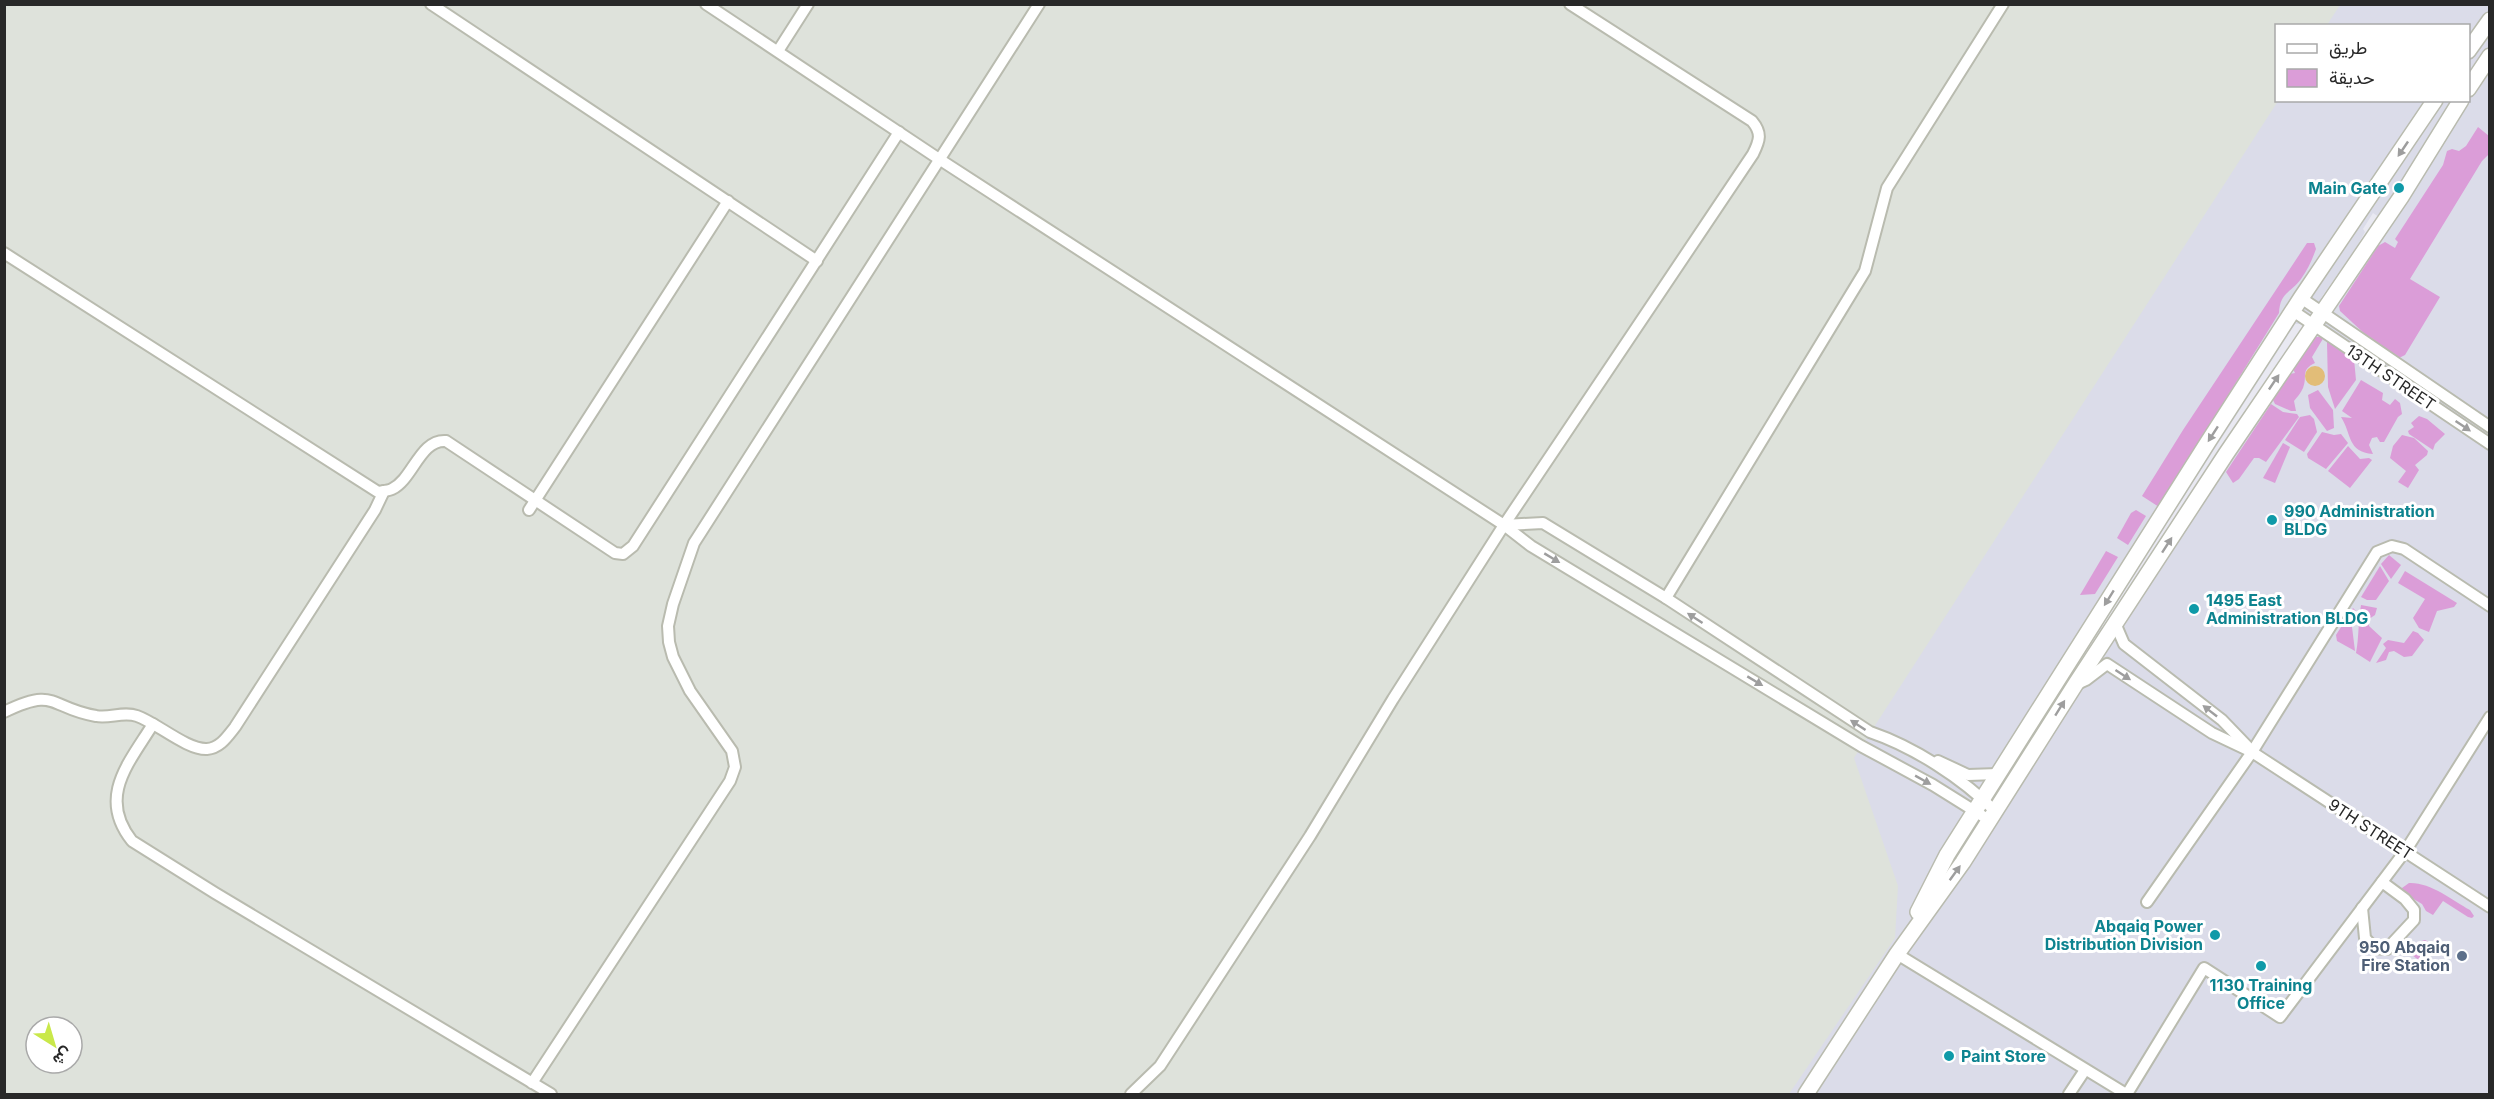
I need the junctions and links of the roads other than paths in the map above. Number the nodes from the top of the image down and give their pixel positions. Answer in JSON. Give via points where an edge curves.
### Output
{"nodes":[{"id":1,"x":431,"y":4,"type":"edge"},
{"id":2,"x":706,"y":4,"type":"edge"},
{"id":3,"x":808,"y":4,"type":"edge"},
{"id":4,"x":1040,"y":4,"type":"edge"},
{"id":5,"x":1570,"y":4,"type":"edge"},
{"id":6,"x":2003,"y":4,"type":"edge"},
{"id":7,"x":2490,"y":20,"type":"edge"},
{"id":8,"x":2470,"y":50,"type":"edge"},
{"id":9,"x":778,"y":51,"type":"junction"},
{"id":10,"x":2490,"y":56,"type":"edge"},
{"id":11,"x":2470,"y":87,"type":"edge"},
{"id":12,"x":2434,"y":102,"type":"edge"},
{"id":13,"x":2461,"y":102,"type":"edge"},
{"id":14,"x":899,"y":132,"type":"junction"},
{"id":15,"x":939,"y":159,"type":"junction"},
{"id":16,"x":728,"y":201,"type":"junction"},
{"id":17,"x":4,"y":253,"type":"edge"},
{"id":18,"x":817,"y":261,"type":"junction"},
{"id":19,"x":2297,"y":305,"type":"junction"},
{"id":20,"x":2318,"y":319,"type":"junction"},
{"id":21,"x":2490,"y":427,"type":"edge"},
{"id":22,"x":2490,"y":444,"type":"edge"},
{"id":23,"x":384,"y":491,"type":"junction"},
{"id":24,"x":536,"y":499,"type":"junction"},
{"id":25,"x":529,"y":510,"type":"dead end"},
{"id":26,"x":1504,"y":525,"type":"junction"},
{"id":27,"x":1666,"y":598,"type":"junction"},
{"id":28,"x":2490,"y":606,"type":"edge"},
{"id":29,"x":2115,"y":624,"type":"junction"},
{"id":30,"x":2075,"y":685,"type":"junction"},
{"id":31,"x":4,"y":712,"type":"edge"},
{"id":32,"x":2490,"y":717,"type":"edge"},
{"id":33,"x":153,"y":724,"type":"junction"},
{"id":34,"x":2479,"y":734,"type":"junction"},
{"id":35,"x":1896,"y":741,"type":"junction"},
{"id":36,"x":2490,"y":741,"type":"edge"},
{"id":37,"x":2252,"y":752,"type":"junction"},
{"id":38,"x":1998,"y":774,"type":"junction"},
{"id":39,"x":1978,"y":805,"type":"junction"},
{"id":40,"x":1992,"y":816,"type":"junction"},
{"id":41,"x":2406,"y":850,"type":"junction"},
{"id":42,"x":2382,"y":882,"type":"junction"},
{"id":43,"x":2147,"y":902,"type":"dead end"},
{"id":44,"x":2490,"y":907,"type":"edge"},
{"id":45,"x":2362,"y":908,"type":"junction"},
{"id":46,"x":1897,"y":954,"type":"junction"},
{"id":47,"x":2085,"y":1070,"type":"junction"},
{"id":48,"x":532,"y":1083,"type":"junction"},
{"id":49,"x":551,"y":1095,"type":"edge"},
{"id":50,"x":1131,"y":1095,"type":"edge"},
{"id":51,"x":1806,"y":1095,"type":"edge"},
{"id":52,"x":2069,"y":1095,"type":"edge"},
{"id":53,"x":2127,"y":1095,"type":"edge"}],
"edges":[{"from":1,"to":16,"type":"street"},
{"from":2,"to":9,"type":"street"},
{"from":3,"to":9,"type":"street"},
{"from":4,"to":15,"type":"street"},
{"from":5,"to":26,"type":"street","via":[[1752,121],[1759,129],[1760,139],[1754,154]]},
{"from":6,"to":27,"type":"street","via":[[1887,188],[1865,271]]},
{"from":7,"to":8,"type":"street"},
{"from":9,"to":14,"type":"street"},
{"from":10,"to":11,"type":"street"},
{"from":12,"to":19,"type":"street","one_way":true},
{"from":13,"to":20,"type":"street"},
{"from":14,"to":15,"type":"street"},
{"from":14,"to":18,"type":"street"},
{"from":15,"to":26,"type":"street"},
{"from":15,"to":48,"type":"street","via":[[694,543],[673,604],[669,642],[680,674],[732,751],[735,767],[730,781]]},
{"from":16,"to":18,"type":"street"},
{"from":16,"to":24,"type":"street"},
{"from":17,"to":23,"type":"street","via":[[367,487]]},
{"from":18,"to":24,"type":"street","via":[[629,551],[623,555],[615,553]]},
{"from":19,"to":20,"type":"street","name":"13TH STREET"},
{"from":19,"to":38,"type":"street","one_way":true},
{"from":20,"to":21,"type":"street","name":"13TH STREET"},
{"from":20,"to":22,"type":"street","name":"13TH STREET","one_way":true},
{"from":29,"to":20,"type":"street","one_way":true},
{"from":23,"to":24,"type":"street","via":[[398,485],[424,452],[440,440]]},
{"from":23,"to":33,"type":"street","via":[[225,740],[210,749],[200,749]]},
{"from":24,"to":25,"type":"street"},
{"from":26,"to":27,"type":"street","via":[[1543,523]]},
{"from":26,"to":39,"type":"street","one_way":true,"via":[[1531,546],[1861,746]]},
{"from":26,"to":50,"type":"street","via":[[1304,846],[1161,1065]]},
{"from":35,"to":27,"type":"street","one_way":true,"via":[[1870,732]]},
{"from":28,"to":37,"type":"street","via":[[2404,549],[2392,546],[2377,552]]},
{"from":29,"to":30,"type":"street"},
{"from":37,"to":29,"type":"street","one_way":true,"via":[[2222,720],[2124,644]]},
{"from":30,"to":37,"type":"street","one_way":true,"via":[[2107,664],[2212,733]]},
{"from":40,"to":30,"type":"street","one_way":true},
{"from":31,"to":33,"type":"street","via":[[44,698],[97,717],[120,714]]},
{"from":32,"to":34,"type":"street"},
{"from":33,"to":48,"type":"street","via":[[123,772],[117,790],[116,813],[132,841]]},
{"from":34,"to":36,"type":"street"},
{"from":34,"to":41,"type":"street"},
{"from":35,"to":38,"type":"street","via":[[1968,775]]},
{"from":35,"to":39,"type":"street","via":[[1975,791]]},
{"from":37,"to":41,"type":"street","name":"9TH STREET"},
{"from":37,"to":43,"type":"street"},
{"from":38,"to":39,"type":"street"},
{"from":39,"to":40,"type":"street"},
{"from":39,"to":46,"type":"street","via":[[1947,855]]},
{"from":46,"to":40,"type":"street","one_way":true},
{"from":41,"to":42,"type":"street"},
{"from":41,"to":44,"type":"street","name":"9TH STREET"},
{"from":42,"to":45,"type":"street"},
{"from":42,"to":45,"type":"street","via":[[2410,905],[2414,920],[2387,949],[2374,948],[2365,938]]},
{"from":45,"to":53,"type":"street","via":[[2280,1017],[2204,968]]},
{"from":46,"to":47,"type":"street"},
{"from":46,"to":51,"type":"street"},
{"from":47,"to":52,"type":"street"},
{"from":47,"to":53,"type":"street"},
{"from":48,"to":49,"type":"street"}]}
